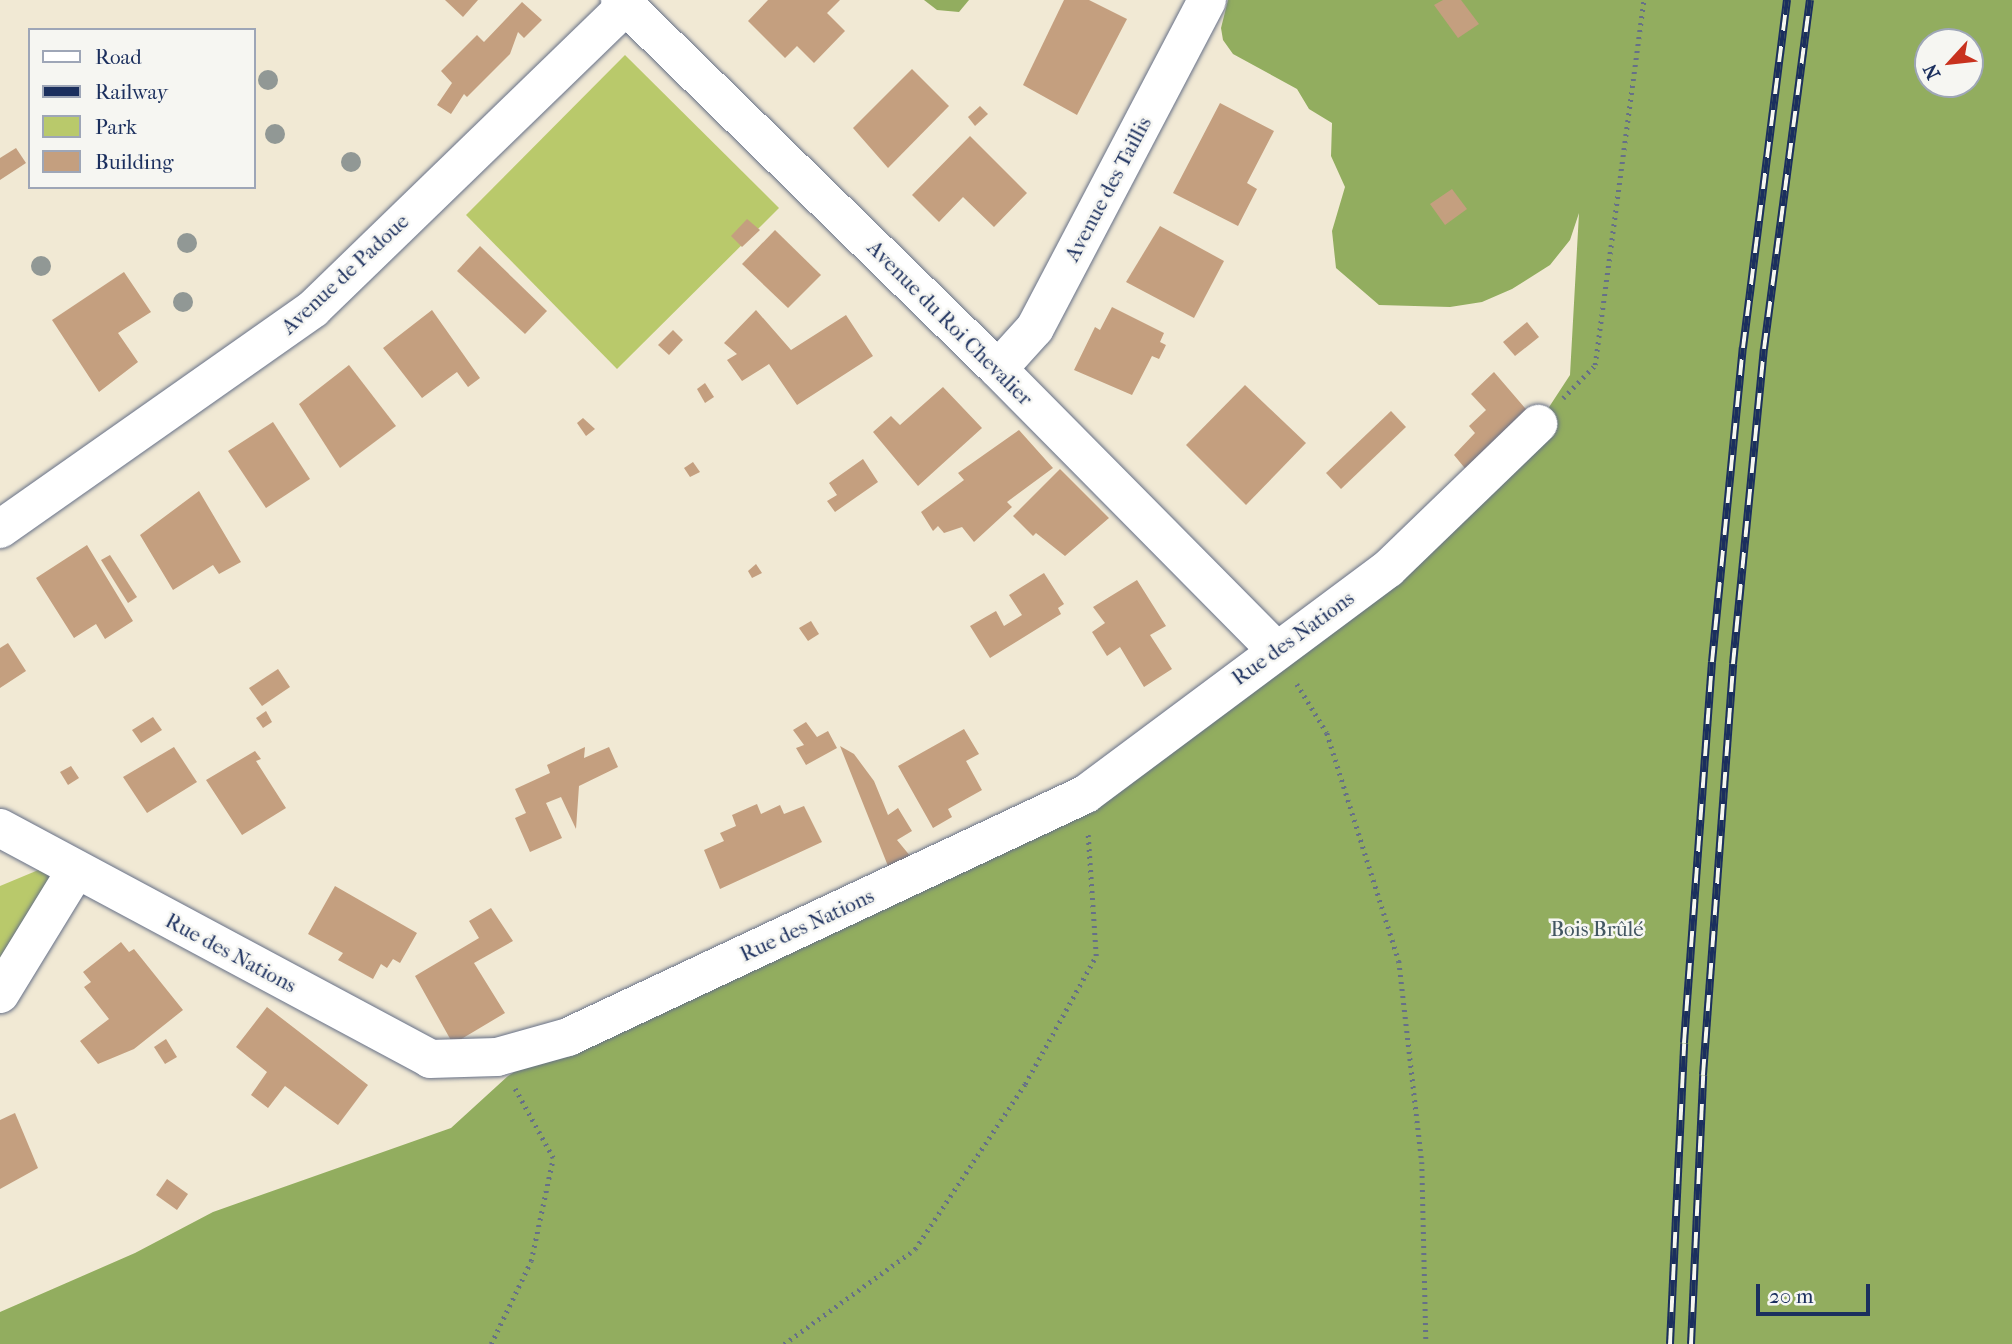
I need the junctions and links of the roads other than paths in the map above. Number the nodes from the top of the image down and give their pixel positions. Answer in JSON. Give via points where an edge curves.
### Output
{"nodes":[{"id":1,"x":1207,"y":0,"type":"edge"},
{"id":2,"x":623,"y":3,"type":"edge"},
{"id":3,"x":998,"y":369,"type":"junction"},
{"id":4,"x":1538,"y":424,"type":"road end"},
{"id":5,"x":0,"y":529,"type":"edge"},
{"id":6,"x":1276,"y":650,"type":"junction"},
{"id":7,"x":0,"y":828,"type":"edge"},
{"id":8,"x":76,"y":870,"type":"junction"},
{"id":9,"x":0,"y":994,"type":"edge"}],
"edges":[{"from":1,"to":3,"type":"street","name":"Avenue des Taillis","via":[[1035,328]]},
{"from":2,"to":3,"type":"street","name":"Avenue du Roi Chevalier"},
{"from":2,"to":5,"type":"street","name":"Avenue de Padoue","via":[[313,309]]},
{"from":3,"to":6,"type":"street","name":"Avenue du Roi Chevalier"},
{"from":4,"to":6,"type":"street","name":"Rue des Nations","via":[[1388,569]]},
{"from":6,"to":8,"type":"street","name":"Rue des Nations","via":[[1086,794],[568,1037],[497,1057],[430,1059]]},
{"from":7,"to":8,"type":"street","name":"Rue des Nations"},
{"from":8,"to":9,"type":"street"}]}
